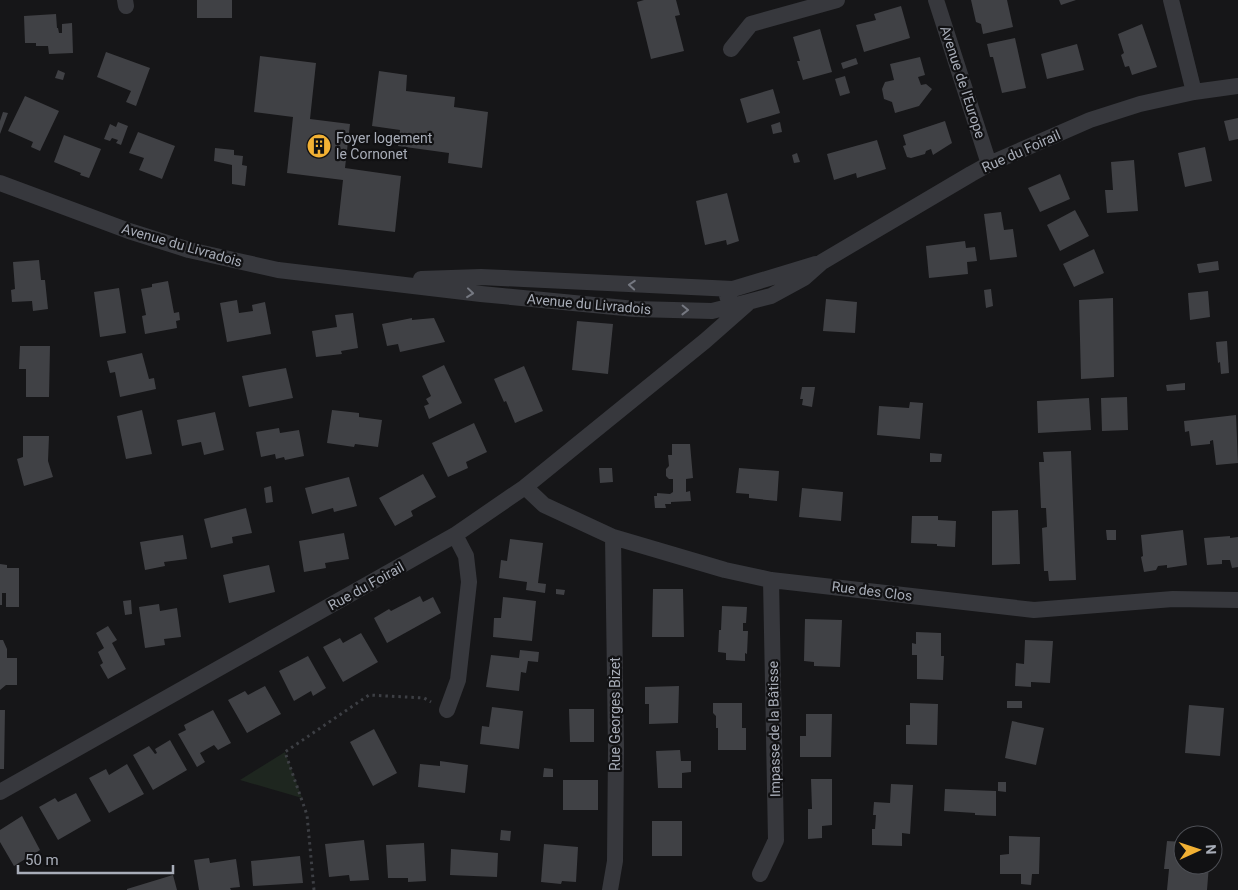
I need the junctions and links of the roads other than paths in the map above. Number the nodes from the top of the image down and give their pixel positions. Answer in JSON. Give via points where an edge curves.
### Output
{"nodes":[{"id":1,"x":837,"y":0,"type":"edge"},
{"id":2,"x":936,"y":0,"type":"edge"},
{"id":3,"x":1171,"y":0,"type":"edge"},
{"id":4,"x":731,"y":49,"type":"dead end"},
{"id":5,"x":1238,"y":86,"type":"edge"},
{"id":6,"x":1194,"y":92,"type":"junction"},
{"id":7,"x":990,"y":164,"type":"junction"},
{"id":8,"x":0,"y":183,"type":"edge"},
{"id":9,"x":822,"y":262,"type":"junction"},
{"id":10,"x":370,"y":281,"type":"junction"},
{"id":11,"x":733,"y":289,"type":"junction"},
{"id":12,"x":748,"y":302,"type":"junction"},
{"id":13,"x":712,"y":311,"type":"junction"},
{"id":14,"x":706,"y":341,"type":"junction"},
{"id":15,"x":525,"y":487,"type":"junction"},
{"id":16,"x":455,"y":536,"type":"junction"},
{"id":17,"x":613,"y":537,"type":"junction"},
{"id":18,"x":771,"y":580,"type":"junction"},
{"id":19,"x":1238,"y":600,"type":"edge"},
{"id":20,"x":447,"y":710,"type":"road end"},
{"id":21,"x":0,"y":792,"type":"edge"},
{"id":22,"x":760,"y":874,"type":"dead end"},
{"id":23,"x":610,"y":890,"type":"edge"}],
"edges":[{"from":1,"to":4,"type":"street","via":[[751,24]]},
{"from":2,"to":7,"type":"street","name":"Avenue de l'Europe"},
{"from":3,"to":6,"type":"street"},
{"from":5,"to":6,"type":"street","name":"Rue du Foirail"},
{"from":6,"to":7,"type":"street","name":"Rue du Foirail","via":[[1090,120]]},
{"from":7,"to":9,"type":"street","name":"Rue du Foirail"},
{"from":8,"to":10,"type":"street","name":"Avenue du Livradois","via":[[189,250],[278,270]]},
{"from":9,"to":11,"type":"street","name":"Rue du Foirail"},
{"from":9,"to":12,"type":"street","name":"Rue du Foirail","via":[[804,278],[771,296]]},
{"from":11,"to":10,"type":"street","name":"Avenue du Livradois","one_way":true,"via":[[481,276]]},
{"from":10,"to":13,"type":"street","name":"Avenue du Livradois","one_way":true,"via":[[635,309]]},
{"from":11,"to":13,"type":"street","name":"Rue du Foirail"},
{"from":12,"to":13,"type":"street","name":"Avenue du Livradois"},
{"from":12,"to":14,"type":"street","name":"Rue du Foirail"},
{"from":13,"to":14,"type":"street"},
{"from":14,"to":15,"type":"street","name":"Rue du Foirail"},
{"from":15,"to":16,"type":"street","name":"Rue du Foirail"},
{"from":15,"to":17,"type":"street","name":"Rue des Clos","via":[[544,505]]},
{"from":16,"to":20,"type":"street","via":[[466,556],[469,582],[458,680]]},
{"from":16,"to":21,"type":"street","name":"Rue du Foirail"},
{"from":17,"to":18,"type":"street","name":"Rue des Clos"},
{"from":17,"to":23,"type":"street","name":"Rue Georges Bizet","via":[[616,749],[615,861]]},
{"from":18,"to":19,"type":"street","name":"Rue des Clos","via":[[1034,610],[1173,599]]},
{"from":18,"to":22,"type":"street","name":"Impasse de la Bâtisse","via":[[776,840]]}]}
